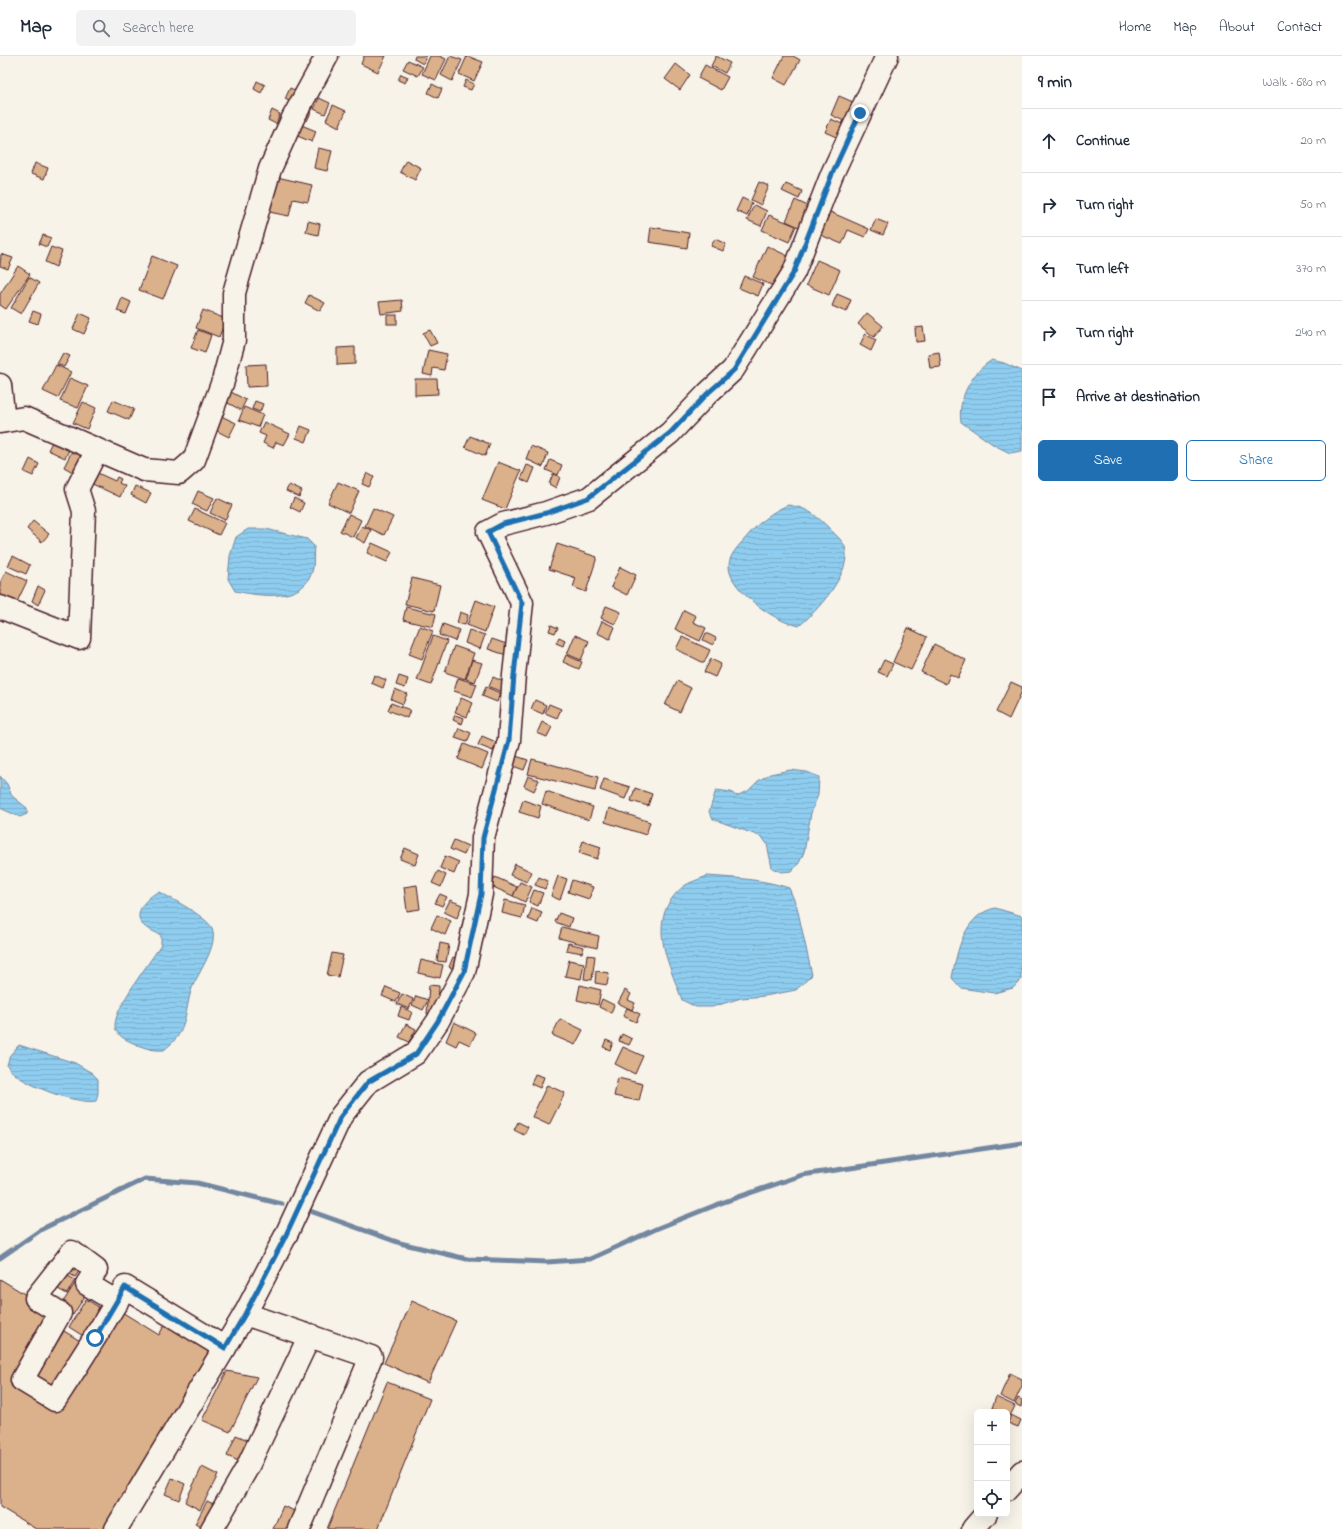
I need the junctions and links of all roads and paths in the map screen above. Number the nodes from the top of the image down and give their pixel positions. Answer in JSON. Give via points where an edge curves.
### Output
{"nodes":[{"id":1,"x":327,"y":56,"type":"edge"},
{"id":2,"x":887,"y":56,"type":"edge"},
{"id":3,"x":0,"y":385,"type":"edge"},
{"id":4,"x":2,"y":421,"type":"edge"},
{"id":5,"x":97,"y":450,"type":"junction"},
{"id":6,"x":0,"y":607,"type":"edge"},
{"id":7,"x":117,"y":1302,"type":"junction"},
{"id":8,"x":245,"y":1314,"type":"junction"},
{"id":9,"x":310,"y":1336,"type":"junction"},
{"id":10,"x":225,"y":1348,"type":"junction"},
{"id":11,"x":1022,"y":1472,"type":"edge"},
{"id":12,"x":1010,"y":1486,"type":"edge"},
{"id":13,"x":983,"y":1517,"type":"edge"},
{"id":14,"x":116,"y":1529,"type":"edge"},
{"id":15,"x":212,"y":1529,"type":"edge"},
{"id":16,"x":299,"y":1529,"type":"edge"},
{"id":17,"x":973,"y":1529,"type":"edge"}],
"edges":[{"from":1,"to":5,"type":"street","via":[[293,118],[270,168],[234,292],[234,340],[223,381],[194,460],[179,473],[144,470]]},
{"from":2,"to":8,"type":"street","via":[[832,174],[794,272],[734,370],[670,433],[588,498],[546,513],[503,524],[488,532],[522,603],[509,740],[483,838],[481,894],[464,972],[438,1021],[416,1054],[368,1082],[341,1116],[285,1237]]},
{"from":3,"to":4,"type":"street"},
{"from":4,"to":5,"type":"street","via":[[24,418]]},
{"from":5,"to":6,"type":"street","via":[[77,489],[84,511],[79,638]]},
{"from":7,"to":7,"type":"street","via":[[55,1400],[22,1380],[60,1313],[36,1298],[72,1252],[96,1270],[87,1284]]},
{"from":7,"to":10,"type":"street","via":[[125,1287]]},
{"from":8,"to":9,"type":"street"},
{"from":8,"to":10,"type":"street"},
{"from":9,"to":15,"type":"street","via":[[247,1468]]},
{"from":9,"to":16,"type":"street","via":[[371,1356]]},
{"from":10,"to":14,"type":"street"},
{"from":11,"to":12,"type":"street"},
{"from":13,"to":17,"type":"street"}]}
